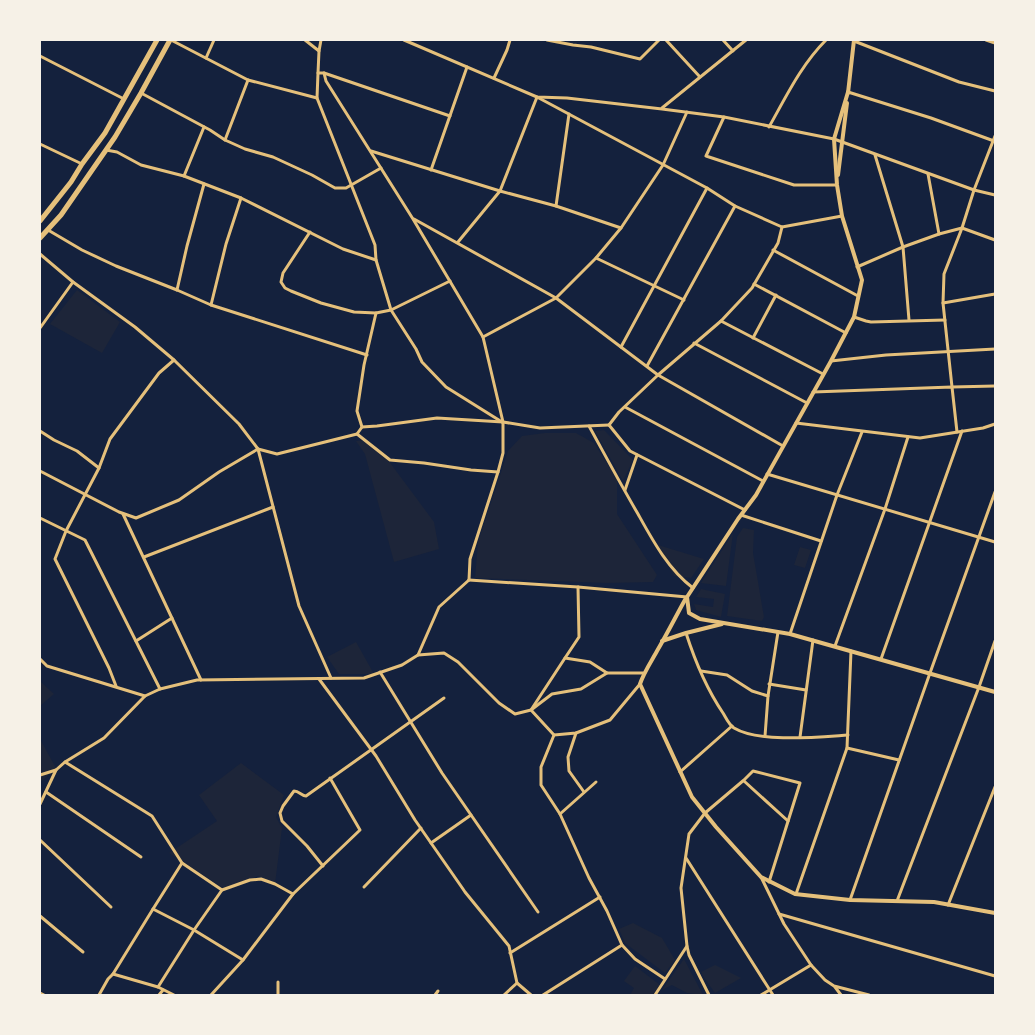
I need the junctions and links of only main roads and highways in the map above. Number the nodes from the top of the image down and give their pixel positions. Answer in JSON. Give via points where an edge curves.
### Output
{"nodes":[{"id":1,"x":157,"y":40,"type":"edge"},
{"id":2,"x":171,"y":40,"type":"edge"},
{"id":3,"x":40,"y":221,"type":"edge"},
{"id":4,"x":40,"y":238,"type":"edge"}],
"edges":[{"from":1,"to":3,"type":"main road","via":[[105,133]]},
{"from":2,"to":4,"type":"main road","via":[[115,137],[61,215]]}]}
